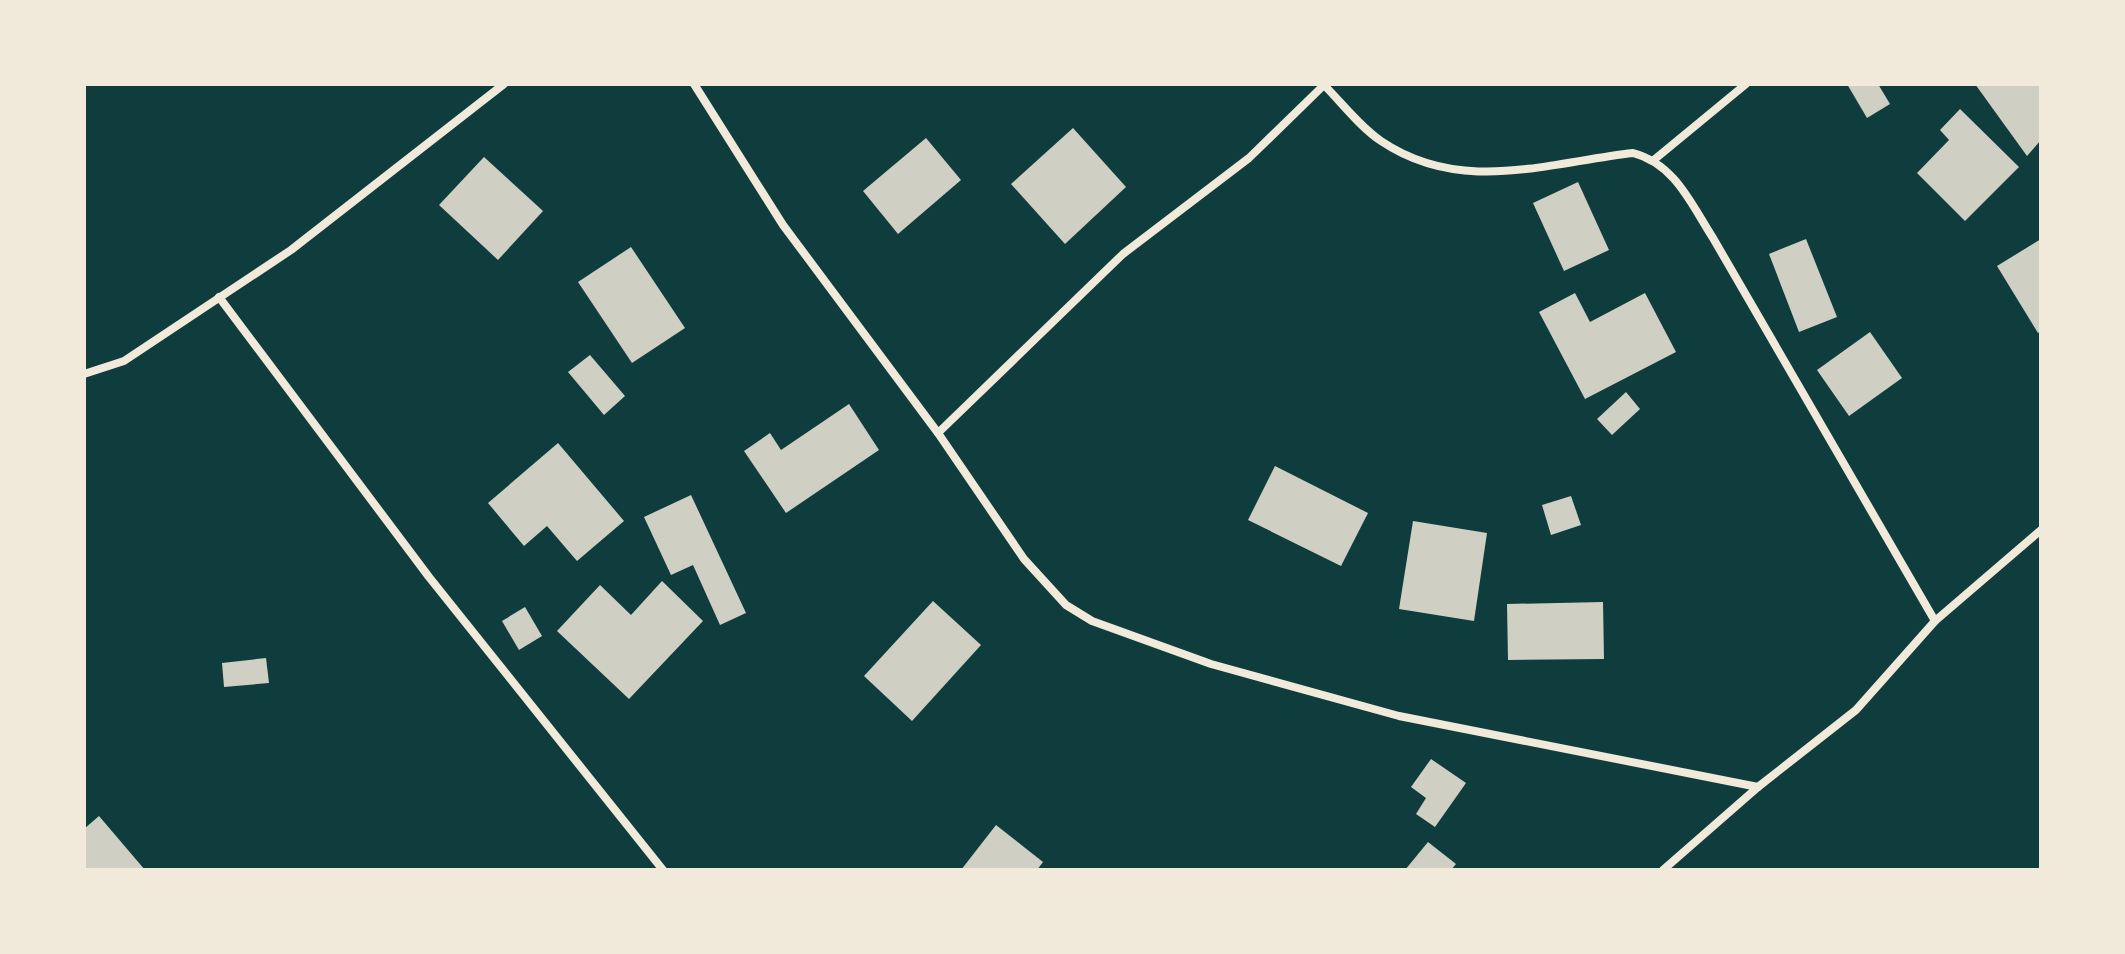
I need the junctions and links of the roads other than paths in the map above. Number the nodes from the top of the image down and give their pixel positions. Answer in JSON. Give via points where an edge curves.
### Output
{"nodes":[{"id":1,"x":504,"y":84,"type":"edge"},
{"id":2,"x":694,"y":84,"type":"edge"},
{"id":3,"x":1324,"y":84,"type":"edge"},
{"id":4,"x":1746,"y":84,"type":"edge"},
{"id":5,"x":1655,"y":159,"type":"junction"},
{"id":6,"x":219,"y":297,"type":"junction"},
{"id":7,"x":84,"y":374,"type":"edge"},
{"id":8,"x":938,"y":433,"type":"junction"},
{"id":9,"x":2041,"y":530,"type":"edge"},
{"id":10,"x":1935,"y":621,"type":"junction"},
{"id":11,"x":1758,"y":787,"type":"junction"},
{"id":12,"x":663,"y":870,"type":"edge"},
{"id":13,"x":1663,"y":870,"type":"edge"}],
"edges":[{"from":1,"to":6,"type":"street","via":[[291,250]]},
{"from":2,"to":8,"type":"street","via":[[783,225]]},
{"from":3,"to":5,"type":"street","via":[[1381,141],[1433,166],[1490,175],[1633,153]]},
{"from":3,"to":8,"type":"street","via":[[1249,158],[1123,254]]},
{"from":4,"to":5,"type":"street"},
{"from":5,"to":10,"type":"street","via":[[1674,178],[1713,238]]},
{"from":6,"to":7,"type":"street","via":[[124,361]]},
{"from":6,"to":12,"type":"street","via":[[429,577]]},
{"from":8,"to":11,"type":"street","via":[[1024,559],[1066,605],[1092,621],[1211,664],[1399,716]]},
{"from":9,"to":10,"type":"street"},
{"from":10,"to":11,"type":"street","via":[[1856,710]]},
{"from":11,"to":13,"type":"street"}]}
